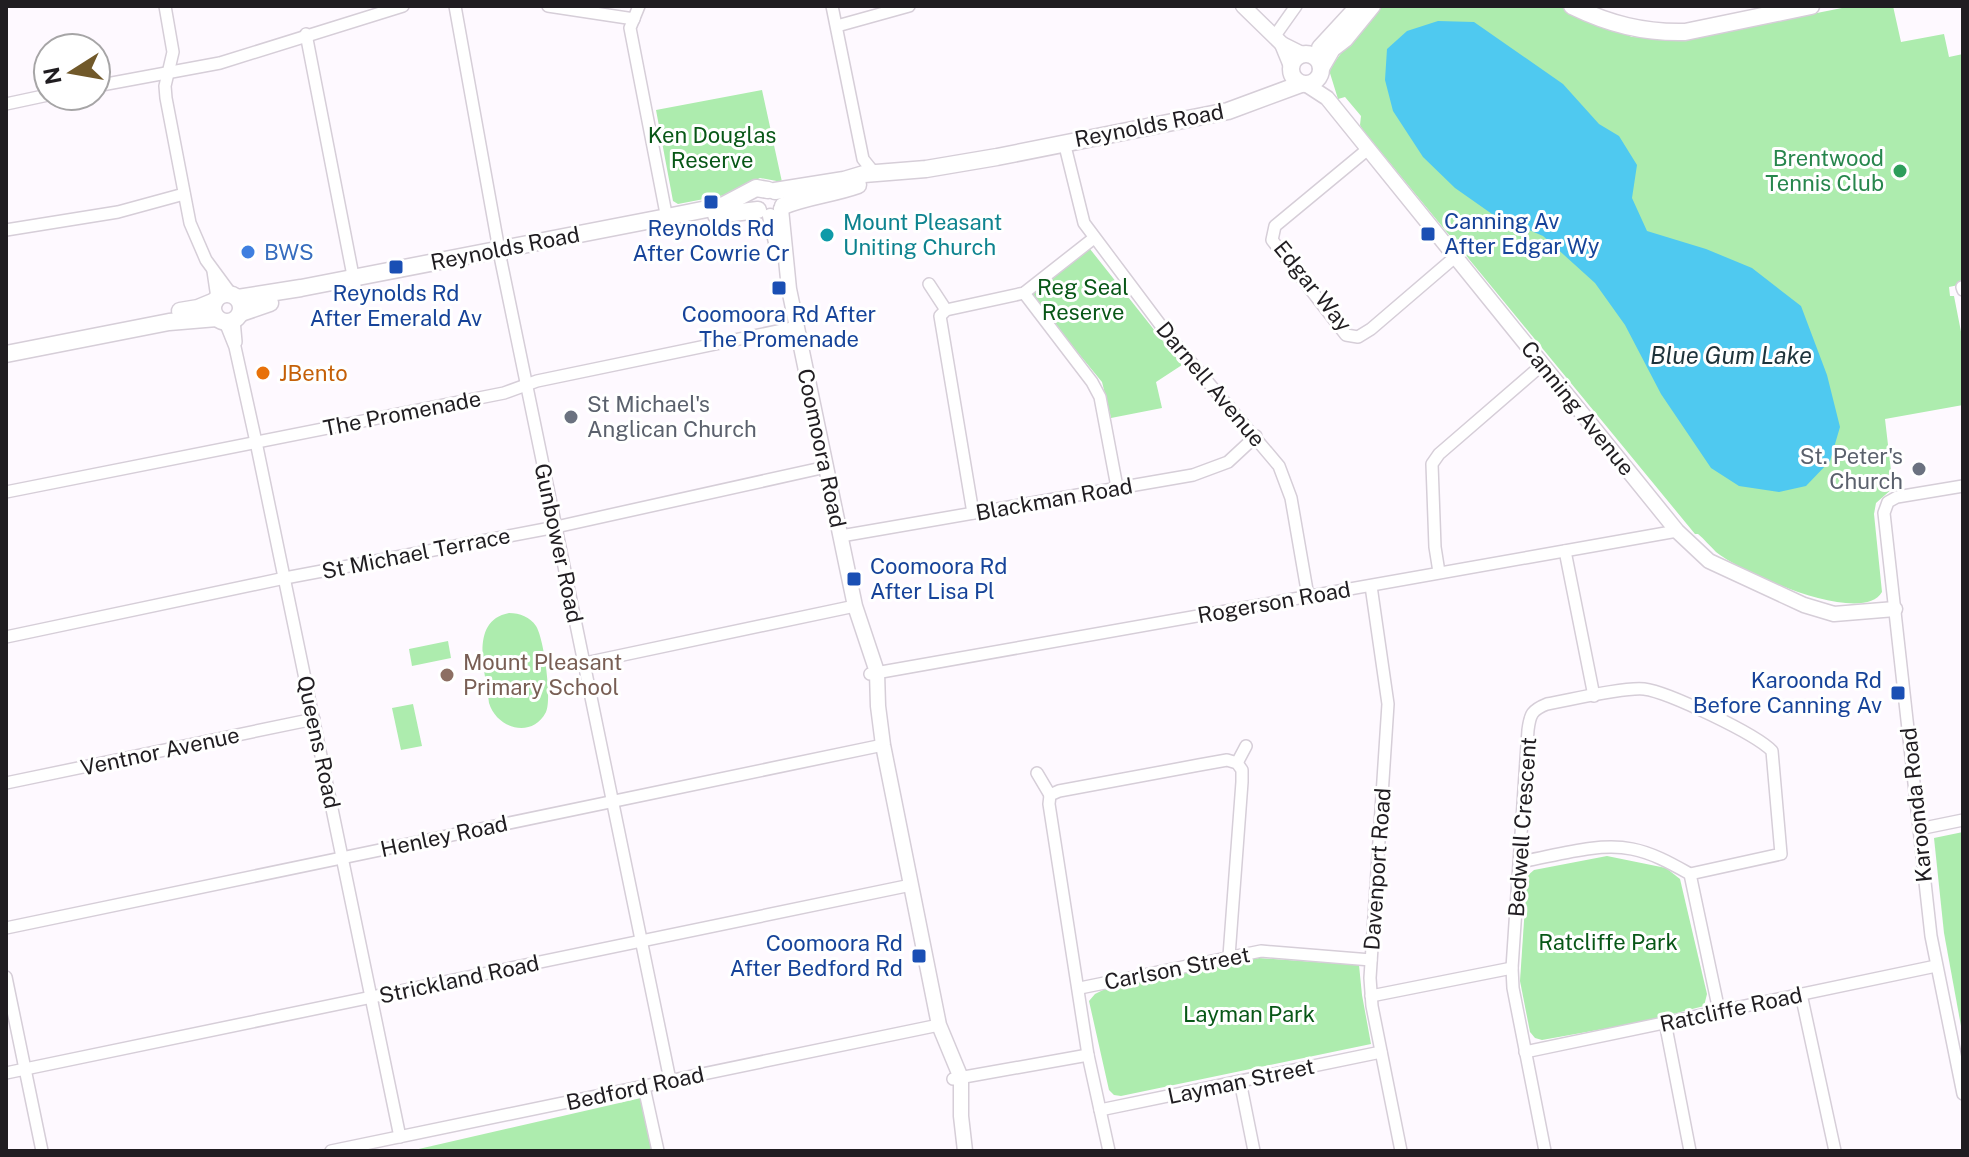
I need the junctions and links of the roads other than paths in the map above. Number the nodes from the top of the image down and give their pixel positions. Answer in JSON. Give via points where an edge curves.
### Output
{"nodes":[{"id":1,"x":165,"y":6,"type":"edge"},
{"id":2,"x":403,"y":6,"type":"edge"},
{"id":3,"x":455,"y":6,"type":"edge"},
{"id":4,"x":548,"y":6,"type":"edge"},
{"id":5,"x":639,"y":6,"type":"edge"},
{"id":6,"x":832,"y":6,"type":"edge"},
{"id":7,"x":909,"y":6,"type":"edge"},
{"id":8,"x":1243,"y":6,"type":"edge"},
{"id":9,"x":1296,"y":6,"type":"edge"},
{"id":10,"x":1360,"y":6,"type":"edge"},
{"id":11,"x":1372,"y":6,"type":"edge"},
{"id":12,"x":1775,"y":6,"type":"edge"},
{"id":13,"x":1811,"y":6,"type":"edge"},
{"id":14,"x":1585,"y":8,"type":"edge"},
{"id":15,"x":634,"y":19,"type":"junction"},
{"id":16,"x":837,"y":26,"type":"junction"},
{"id":17,"x":306,"y":34,"type":"junction"},
{"id":18,"x":1278,"y":40,"type":"junction"},
{"id":19,"x":1305,"y":69,"type":"junction"},
{"id":20,"x":167,"y":72,"type":"junction"},
{"id":21,"x":112,"y":83,"type":"edge"},
{"id":22,"x":32,"y":98,"type":"edge"},
{"id":23,"x":6,"y":104,"type":"edge"},
{"id":24,"x":1064,"y":142,"type":"junction"},
{"id":25,"x":1368,"y":149,"type":"junction"},
{"id":26,"x":863,"y":159,"type":"junction"},
{"id":27,"x":926,"y":169,"type":"junction"},
{"id":28,"x":875,"y":174,"type":"junction"},
{"id":29,"x":856,"y":176,"type":"junction"},
{"id":30,"x":771,"y":190,"type":"junction"},
{"id":31,"x":184,"y":194,"type":"junction"},
{"id":32,"x":773,"y":210,"type":"junction"},
{"id":33,"x":667,"y":221,"type":"junction"},
{"id":34,"x":6,"y":230,"type":"edge"},
{"id":35,"x":1094,"y":238,"type":"junction"},
{"id":36,"x":500,"y":253,"type":"junction"},
{"id":37,"x":1455,"y":257,"type":"junction"},
{"id":38,"x":355,"y":282,"type":"junction"},
{"id":39,"x":929,"y":284,"type":"dead end"},
{"id":40,"x":1024,"y":293,"type":"junction"},
{"id":41,"x":227,"y":308,"type":"junction"},
{"id":42,"x":946,"y":310,"type":"junction"},
{"id":43,"x":797,"y":327,"type":"junction"},
{"id":44,"x":85,"y":335,"type":"junction"},
{"id":45,"x":6,"y":346,"type":"edge"},
{"id":46,"x":6,"y":354,"type":"edge"},
{"id":47,"x":1543,"y":364,"type":"junction"},
{"id":48,"x":526,"y":387,"type":"junction"},
{"id":49,"x":1256,"y":436,"type":"junction"},
{"id":50,"x":256,"y":442,"type":"junction"},
{"id":51,"x":826,"y":467,"type":"junction"},
{"id":52,"x":1963,"y":486,"type":"edge"},
{"id":53,"x":1117,"y":487,"type":"junction"},
{"id":54,"x":6,"y":492,"type":"edge"},
{"id":55,"x":973,"y":513,"type":"junction"},
{"id":56,"x":556,"y":527,"type":"junction"},
{"id":57,"x":1677,"y":531,"type":"junction"},
{"id":58,"x":841,"y":536,"type":"junction"},
{"id":59,"x":1565,"y":551,"type":"junction"},
{"id":60,"x":1439,"y":572,"type":"junction"},
{"id":61,"x":285,"y":578,"type":"junction"},
{"id":62,"x":1371,"y":586,"type":"junction"},
{"id":63,"x":1308,"y":596,"type":"junction"},
{"id":64,"x":855,"y":606,"type":"junction"},
{"id":65,"x":1895,"y":609,"type":"junction"},
{"id":66,"x":6,"y":637,"type":"edge"},
{"id":67,"x":585,"y":663,"type":"junction"},
{"id":68,"x":874,"y":673,"type":"junction"},
{"id":69,"x":1594,"y":696,"type":"junction"},
{"id":70,"x":314,"y":719,"type":"junction"},
{"id":71,"x":883,"y":745,"type":"junction"},
{"id":72,"x":1246,"y":746,"type":"dead end"},
{"id":73,"x":1237,"y":763,"type":"junction"},
{"id":74,"x":1037,"y":773,"type":"dead end"},
{"id":75,"x":6,"y":783,"type":"edge"},
{"id":76,"x":1050,"y":795,"type":"junction"},
{"id":77,"x":614,"y":802,"type":"junction"},
{"id":78,"x":1963,"y":820,"type":"edge"},
{"id":79,"x":1919,"y":829,"type":"junction"},
{"id":80,"x":342,"y":857,"type":"junction"},
{"id":81,"x":1520,"y":862,"type":"junction"},
{"id":82,"x":1690,"y":874,"type":"junction"},
{"id":83,"x":911,"y":885,"type":"junction"},
{"id":84,"x":6,"y":928,"type":"edge"},
{"id":85,"x":641,"y":941,"type":"junction"},
{"id":86,"x":1229,"y":956,"type":"junction"},
{"id":87,"x":1371,"y":960,"type":"junction"},
{"id":88,"x":1936,"y":966,"type":"junction"},
{"id":89,"x":1512,"y":968,"type":"junction"},
{"id":90,"x":6,"y":977,"type":"edge"},
{"id":91,"x":1080,"y":988,"type":"junction"},
{"id":92,"x":1801,"y":994,"type":"junction"},
{"id":93,"x":1371,"y":996,"type":"junction"},
{"id":94,"x":371,"y":998,"type":"junction"},
{"id":95,"x":1719,"y":1011,"type":"junction"},
{"id":96,"x":1665,"y":1022,"type":"junction"},
{"id":97,"x":939,"y":1025,"type":"junction"},
{"id":98,"x":1381,"y":1052,"type":"junction"},
{"id":99,"x":1525,"y":1052,"type":"junction"},
{"id":100,"x":1088,"y":1055,"type":"junction"},
{"id":101,"x":25,"y":1069,"type":"junction"},
{"id":102,"x":6,"y":1073,"type":"edge"},
{"id":103,"x":957,"y":1079,"type":"junction"},
{"id":104,"x":670,"y":1080,"type":"junction"},
{"id":105,"x":1240,"y":1081,"type":"junction"},
{"id":106,"x":644,"y":1087,"type":"junction"},
{"id":107,"x":1963,"y":1094,"type":"edge"},
{"id":108,"x":1100,"y":1110,"type":"junction"},
{"id":109,"x":400,"y":1137,"type":"junction"},
{"id":110,"x":374,"y":1146,"type":"edge"},
{"id":111,"x":965,"y":1148,"type":"edge"},
{"id":112,"x":42,"y":1151,"type":"edge"},
{"id":113,"x":331,"y":1151,"type":"edge"},
{"id":114,"x":658,"y":1151,"type":"edge"},
{"id":115,"x":1109,"y":1151,"type":"edge"},
{"id":116,"x":1254,"y":1151,"type":"edge"},
{"id":117,"x":1401,"y":1151,"type":"edge"},
{"id":118,"x":1545,"y":1151,"type":"edge"},
{"id":119,"x":1690,"y":1151,"type":"edge"},
{"id":120,"x":1835,"y":1151,"type":"edge"}],
"edges":[{"from":1,"to":20,"type":"street","name":"Queens Road","via":[[173,52]]},
{"from":2,"to":17,"type":"street"},
{"from":3,"to":36,"type":"street","name":"Gunbower Road"},
{"from":4,"to":15,"type":"street"},
{"from":5,"to":15,"type":"street"},
{"from":6,"to":16,"type":"street"},
{"from":7,"to":16,"type":"street"},
{"from":8,"to":18,"type":"street","name":"Canning Avenue"},
{"from":9,"to":18,"type":"street"},
{"from":10,"to":19,"type":"main road"},
{"from":11,"to":19,"type":"main road","via":[[1345,39]]},
{"from":12,"to":14,"type":"main road","via":[[1666,25]]},
{"from":13,"to":14,"type":"main road","via":[[1685,32],[1629,28]]},
{"from":15,"to":33,"type":"street","via":[[631,36]]},
{"from":16,"to":26,"type":"street"},
{"from":17,"to":20,"type":"street","via":[[220,63]]},
{"from":17,"to":38,"type":"street"},
{"from":18,"to":19,"type":"street","name":"Canning Avenue"},
{"from":19,"to":24,"type":"main road","name":"Reynolds Road","via":[[1277,91],[1228,111]]},
{"from":19,"to":25,"type":"street","name":"Canning Avenue"},
{"from":20,"to":21,"type":"street"},
{"from":20,"to":31,"type":"street","name":"Queens Road","via":[[166,98]]},
{"from":22,"to":23,"type":"street"},
{"from":24,"to":27,"type":"main road","name":"Reynolds Road"},
{"from":24,"to":35,"type":"street","name":"Darnell Avenue","via":[[1078,206]]},
{"from":25,"to":37,"type":"street","name":"Canning Avenue"},
{"from":25,"to":37,"type":"street","name":"Edgar Way","via":[[1272,232],[1272,240],[1346,335],[1358,337],[1371,329]]},
{"from":26,"to":28,"type":"street"},
{"from":26,"to":29,"type":"street"},
{"from":27,"to":28,"type":"main road","name":"Reynolds Road"},
{"from":27,"to":32,"type":"main road","name":"Reynolds Road"},
{"from":28,"to":29,"type":"main road","name":"Reynolds Road"},
{"from":29,"to":30,"type":"main road","name":"Reynolds Road"},
{"from":30,"to":32,"type":"main road","via":[[781,195]]},
{"from":30,"to":32,"type":"main road","via":[[758,197]]},
{"from":30,"to":33,"type":"main road","name":"Reynolds Road","via":[[756,188],[722,206]]},
{"from":31,"to":34,"type":"street","via":[[118,212]]},
{"from":31,"to":41,"type":"street","name":"Queens Road","via":[[196,240]]},
{"from":32,"to":33,"type":"main road","name":"Reynolds Road"},
{"from":32,"to":43,"type":"street","name":"Coomoora Road"},
{"from":33,"to":36,"type":"main road","name":"Reynolds Road"},
{"from":35,"to":40,"type":"street"},
{"from":35,"to":49,"type":"street","name":"Darnell Avenue","via":[[1196,370]]},
{"from":36,"to":38,"type":"main road","name":"Reynolds Road"},
{"from":36,"to":48,"type":"street","name":"Gunbower Road"},
{"from":37,"to":47,"type":"street","name":"Canning Avenue"},
{"from":38,"to":41,"type":"main road","name":"Reynolds Road"},
{"from":39,"to":42,"type":"street"},
{"from":40,"to":42,"type":"street"},
{"from":40,"to":53,"type":"street","via":[[1100,397]]},
{"from":41,"to":44,"type":"main road","name":"Reynolds Road"},
{"from":41,"to":50,"type":"street","name":"Queens Road"},
{"from":42,"to":55,"type":"street","via":[[940,329]]},
{"from":43,"to":48,"type":"street","name":"The Promenade"},
{"from":43,"to":51,"type":"street","name":"Coomoora Road"},
{"from":44,"to":45,"type":"main road","name":"Reynolds Road"},
{"from":44,"to":46,"type":"main road","name":"Reynolds Road"},
{"from":47,"to":57,"type":"street","name":"Canning Avenue"},
{"from":47,"to":60,"type":"street","via":[[1432,464]]},
{"from":48,"to":50,"type":"street","name":"The Promenade"},
{"from":48,"to":56,"type":"street","name":"Gunbower Road"},
{"from":49,"to":53,"type":"street","name":"Blackman Road","via":[[1218,468]]},
{"from":49,"to":63,"type":"street","name":"Darnell Avenue","via":[[1286,481]]},
{"from":50,"to":54,"type":"street","name":"The Promenade"},
{"from":50,"to":61,"type":"street","name":"Queens Road"},
{"from":51,"to":56,"type":"street","name":"St Michael Terrace"},
{"from":51,"to":58,"type":"street","name":"Coomoora Road"},
{"from":52,"to":65,"type":"street","name":"Karoonda Road","via":[[1888,502],[1884,513]]},
{"from":53,"to":55,"type":"street","name":"Blackman Road"},
{"from":55,"to":58,"type":"street","name":"Blackman Road"},
{"from":56,"to":61,"type":"street","name":"St Michael Terrace"},
{"from":56,"to":67,"type":"street","name":"Gunbower Road"},
{"from":57,"to":59,"type":"street","name":"Rogerson Road"},
{"from":57,"to":65,"type":"street","name":"Canning Avenue","via":[[1709,561],[1804,605],[1834,614]]},
{"from":58,"to":64,"type":"street","name":"Coomoora Road"},
{"from":59,"to":60,"type":"street","name":"Rogerson Road"},
{"from":59,"to":69,"type":"street"},
{"from":60,"to":62,"type":"street","name":"Rogerson Road"},
{"from":61,"to":66,"type":"street","name":"St Michael Terrace"},
{"from":61,"to":70,"type":"street","name":"Queens Road"},
{"from":62,"to":63,"type":"street","name":"Rogerson Road"},
{"from":62,"to":87,"type":"street","name":"Davenport Road","via":[[1388,704]]},
{"from":63,"to":68,"type":"street","name":"Rogerson Road"},
{"from":64,"to":67,"type":"street"},
{"from":64,"to":68,"type":"street","name":"Coomoora Road","via":[[855,636]]},
{"from":65,"to":79,"type":"street","name":"Karoonda Road"},
{"from":67,"to":77,"type":"street","name":"Gunbower Road"},
{"from":68,"to":71,"type":"street","name":"Coomoora Road","via":[[870,706]]},
{"from":69,"to":81,"type":"street","name":"Bedwell Crescent","via":[[1547,704],[1530,714]]},
{"from":69,"to":82,"type":"street","name":"Bedwell Crescent","via":[[1642,689],[1658,693],[1772,751],[1786,856]]},
{"from":70,"to":75,"type":"street","name":"Ventnor Avenue"},
{"from":70,"to":80,"type":"street","name":"Queens Road"},
{"from":71,"to":77,"type":"street","name":"Henley Road"},
{"from":71,"to":83,"type":"street","name":"Coomoora Road"},
{"from":72,"to":73,"type":"street"},
{"from":73,"to":76,"type":"street","via":[[1227,760]]},
{"from":73,"to":86,"type":"street","via":[[1242,782]]},
{"from":74,"to":76,"type":"street"},
{"from":76,"to":91,"type":"street"},
{"from":77,"to":80,"type":"street","name":"Henley Road"},
{"from":77,"to":85,"type":"street","name":"Gunbower Road"},
{"from":78,"to":79,"type":"street"},
{"from":79,"to":88,"type":"street","name":"Karoonda Road"},
{"from":80,"to":84,"type":"street","name":"Henley Road"},
{"from":80,"to":94,"type":"street","name":"Queens Road"},
{"from":81,"to":82,"type":"street","via":[[1629,848]]},
{"from":81,"to":89,"type":"street","name":"Bedwell Crescent"},
{"from":82,"to":95,"type":"street"},
{"from":83,"to":85,"type":"street","name":"Strickland Road"},
{"from":83,"to":97,"type":"street","name":"Coomoora Road"},
{"from":85,"to":94,"type":"street","name":"Strickland Road"},
{"from":85,"to":104,"type":"street","name":"Gunbower Road"},
{"from":86,"to":87,"type":"street","name":"Carlson Street","via":[[1261,951]]},
{"from":86,"to":91,"type":"street","name":"Carlson Street"},
{"from":87,"to":93,"type":"street","name":"Davenport Road"},
{"from":88,"to":92,"type":"street","name":"Ratcliffe Road"},
{"from":88,"to":107,"type":"street","name":"Karoonda Road"},
{"from":89,"to":93,"type":"street"},
{"from":89,"to":99,"type":"street","name":"Bedwell Crescent"},
{"from":90,"to":101,"type":"street"},
{"from":91,"to":100,"type":"street"},
{"from":92,"to":95,"type":"street","name":"Ratcliffe Road"},
{"from":92,"to":120,"type":"street"},
{"from":93,"to":98,"type":"street","name":"Davenport Road"},
{"from":94,"to":101,"type":"street","name":"Strickland Road"},
{"from":94,"to":109,"type":"street","name":"Queens Road"},
{"from":95,"to":96,"type":"street","name":"Ratcliffe Road"},
{"from":96,"to":99,"type":"street","name":"Ratcliffe Road"},
{"from":96,"to":119,"type":"street"},
{"from":97,"to":103,"type":"street","name":"Coomoora Road"},
{"from":97,"to":104,"type":"street","name":"Bedford Road"},
{"from":98,"to":105,"type":"street","name":"Layman Street"},
{"from":98,"to":117,"type":"street","name":"Davenport Road"},
{"from":99,"to":118,"type":"street","name":"Bedwell Crescent"},
{"from":100,"to":103,"type":"street"},
{"from":100,"to":108,"type":"street"},
{"from":101,"to":102,"type":"street","name":"Strickland Road"},
{"from":101,"to":112,"type":"street"},
{"from":103,"to":111,"type":"street","name":"Coomoora Road"},
{"from":104,"to":106,"type":"street","name":"Bedford Road"},
{"from":105,"to":108,"type":"street","name":"Layman Street"},
{"from":105,"to":116,"type":"street"},
{"from":106,"to":109,"type":"street","name":"Bedford Road"},
{"from":106,"to":114,"type":"street"},
{"from":108,"to":115,"type":"street"},
{"from":109,"to":110,"type":"street","name":"Bedford Road"},
{"from":110,"to":113,"type":"street","name":"Bedford Road"}]}
